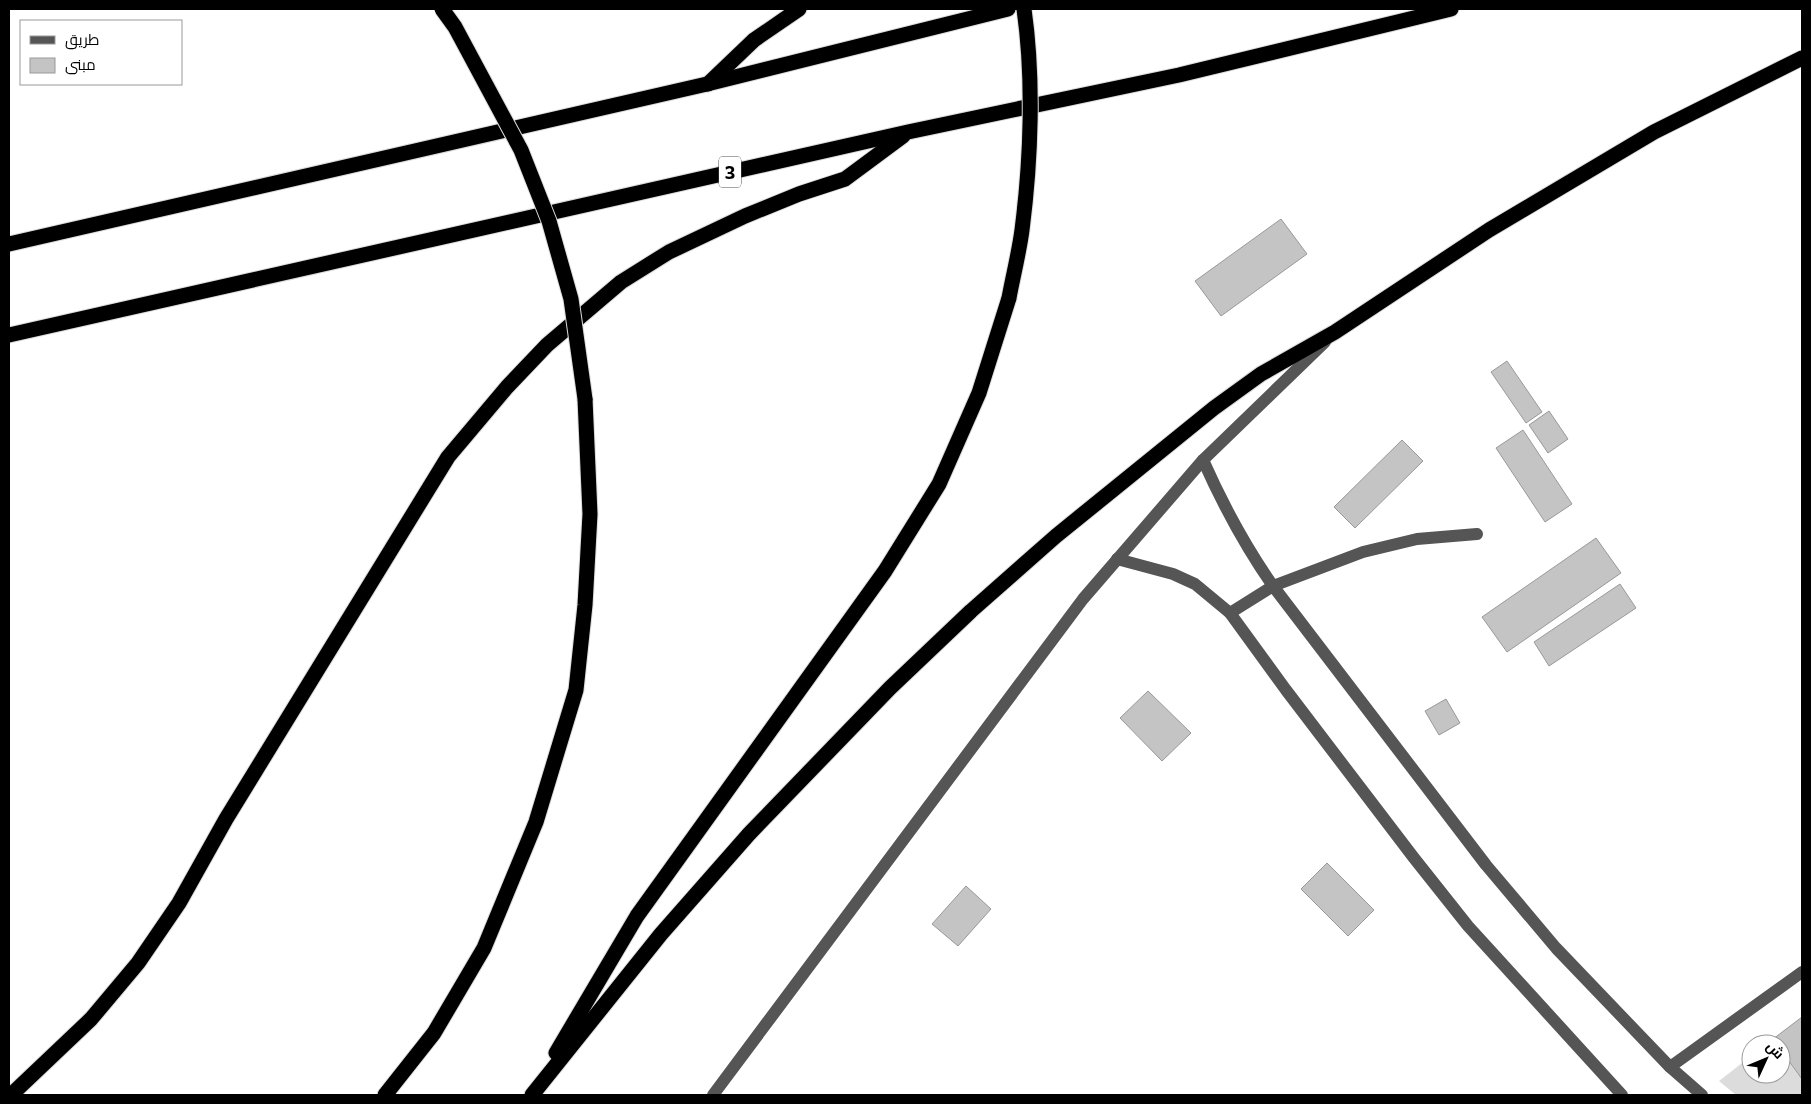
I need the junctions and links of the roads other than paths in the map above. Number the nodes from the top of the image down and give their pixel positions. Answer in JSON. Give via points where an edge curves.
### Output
{"nodes":[{"id":1,"x":442,"y":9,"type":"edge"},
{"id":2,"x":799,"y":9,"type":"edge"},
{"id":3,"x":1008,"y":9,"type":"edge"},
{"id":4,"x":1024,"y":9,"type":"edge"},
{"id":5,"x":1451,"y":9,"type":"edge"},
{"id":6,"x":1802,"y":58,"type":"edge"},
{"id":7,"x":707,"y":84,"type":"junction"},
{"id":8,"x":908,"y":132,"type":"junction"},
{"id":9,"x":9,"y":244,"type":"edge"},
{"id":10,"x":1335,"y":332,"type":"junction"},
{"id":11,"x":9,"y":335,"type":"edge"},
{"id":12,"x":1204,"y":460,"type":"junction"},
{"id":13,"x":1477,"y":534,"type":"dead end"},
{"id":14,"x":1117,"y":559,"type":"junction"},
{"id":15,"x":1272,"y":586,"type":"junction"},
{"id":16,"x":1230,"y":613,"type":"junction"},
{"id":17,"x":1802,"y":972,"type":"edge"},
{"id":18,"x":1670,"y":1067,"type":"junction"},
{"id":19,"x":11,"y":1095,"type":"edge"},
{"id":20,"x":385,"y":1095,"type":"edge"},
{"id":21,"x":532,"y":1095,"type":"edge"},
{"id":22,"x":713,"y":1095,"type":"edge"},
{"id":23,"x":1622,"y":1095,"type":"edge"},
{"id":24,"x":1702,"y":1095,"type":"edge"}],
"edges":[{"from":1,"to":20,"type":"highway","bridge":true,"via":[[455,27],[521,150],[550,221],[572,299],[585,399],[590,514],[576,690],[536,822],[484,948],[434,1033]]},
{"from":2,"to":7,"type":"highway","via":[[754,40]]},
{"from":3,"to":7,"type":"highway"},
{"from":4,"to":21,"type":"highway","bridge":true,"via":[[1029,47],[1029,170],[1022,232],[1009,298],[979,393],[939,484],[885,571],[637,916]]},
{"from":5,"to":8,"type":"highway","number":"3","via":[[1179,76]]},
{"from":6,"to":10,"type":"highway","via":[[1654,132],[1488,230]]},
{"from":7,"to":9,"type":"highway"},
{"from":8,"to":11,"type":"highway","number":"3"},
{"from":8,"to":19,"type":"highway","via":[[845,179],[745,216],[670,252],[621,282],[547,345],[507,386],[448,457],[226,819],[179,903],[138,963],[91,1019]]},
{"from":10,"to":12,"type":"street"},
{"from":10,"to":21,"type":"highway","via":[[1261,374],[1207,414],[1056,536],[897,682],[749,834],[661,934]]},
{"from":12,"to":14,"type":"street"},
{"from":12,"to":15,"type":"street","via":[[1247,549]]},
{"from":13,"to":15,"type":"street","via":[[1417,539],[1363,552]]},
{"from":14,"to":16,"type":"street","via":[[1174,574],[1195,584]]},
{"from":14,"to":22,"type":"street","via":[[1083,599]]},
{"from":15,"to":16,"type":"street"},
{"from":15,"to":18,"type":"street","via":[[1486,865],[1556,948]]},
{"from":16,"to":23,"type":"street","via":[[1468,926]]},
{"from":17,"to":18,"type":"street"},
{"from":18,"to":24,"type":"street"}]}
